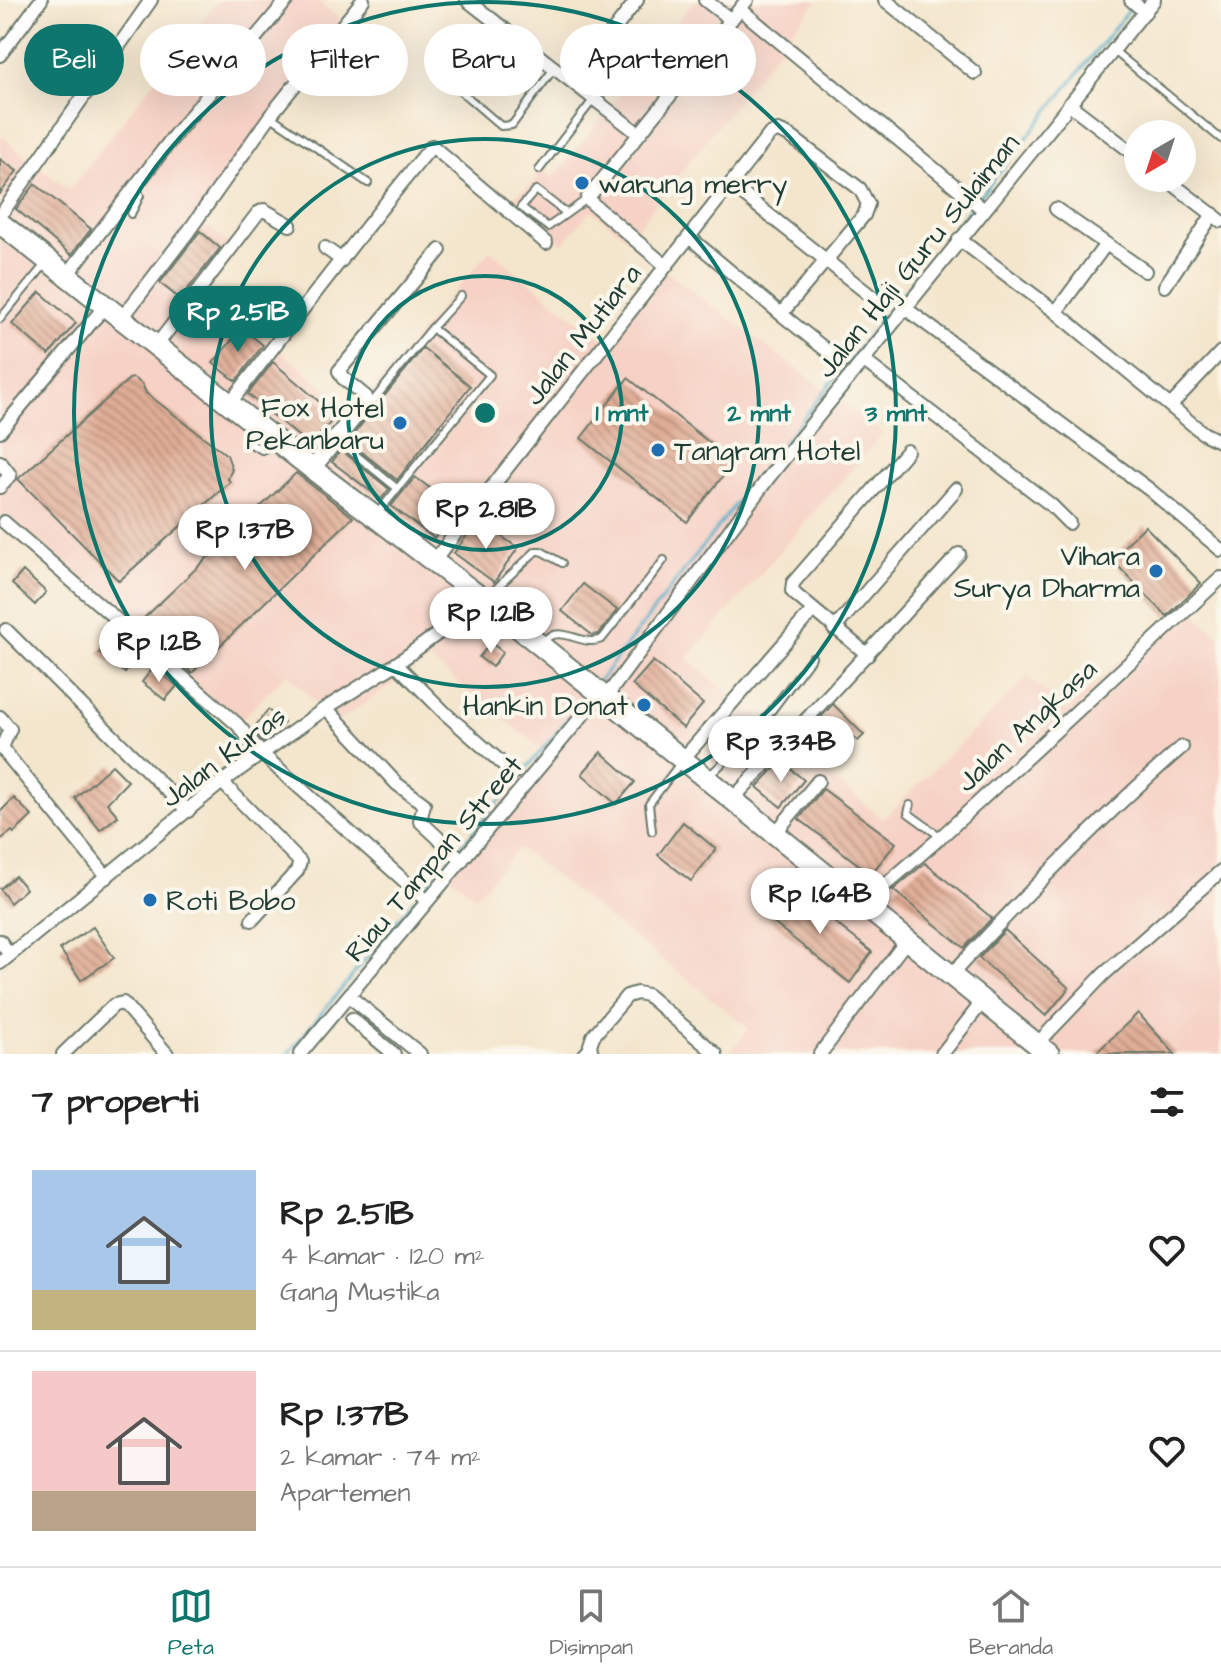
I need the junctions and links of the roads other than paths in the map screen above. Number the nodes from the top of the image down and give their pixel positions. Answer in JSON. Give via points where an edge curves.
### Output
{"nodes":[{"id":1,"x":41,"y":0,"type":"edge"},
{"id":2,"x":151,"y":0,"type":"edge"},
{"id":3,"x":287,"y":0,"type":"edge"},
{"id":4,"x":363,"y":0,"type":"edge"},
{"id":5,"x":467,"y":0,"type":"edge"},
{"id":6,"x":637,"y":0,"type":"edge"},
{"id":7,"x":705,"y":0,"type":"edge"},
{"id":8,"x":885,"y":0,"type":"edge"},
{"id":9,"x":1131,"y":0,"type":"edge"},
{"id":10,"x":1154,"y":0,"type":"edge"},
{"id":11,"x":744,"y":4,"type":"edge"},
{"id":12,"x":1145,"y":12,"type":"junction"},
{"id":13,"x":731,"y":20,"type":"junction"},
{"id":14,"x":498,"y":24,"type":"edge"},
{"id":15,"x":619,"y":24,"type":"edge"},
{"id":16,"x":1113,"y":50,"type":"junction"},
{"id":17,"x":0,"y":55,"type":"edge"},
{"id":18,"x":544,"y":59,"type":"edge"},
{"id":19,"x":555,"y":67,"type":"junction"},
{"id":20,"x":975,"y":73,"type":"dead end"},
{"id":21,"x":544,"y":82,"type":"edge"},
{"id":22,"x":466,"y":96,"type":"edge"},
{"id":23,"x":534,"y":96,"type":"edge"},
{"id":24,"x":595,"y":98,"type":"junction"},
{"id":25,"x":1069,"y":104,"type":"junction"},
{"id":26,"x":270,"y":116,"type":"junction"},
{"id":27,"x":639,"y":134,"type":"junction"},
{"id":28,"x":1221,"y":139,"type":"edge"},
{"id":29,"x":1124,"y":146,"type":"edge"},
{"id":30,"x":539,"y":170,"type":"dead end"},
{"id":31,"x":368,"y":183,"type":"dead end"},
{"id":32,"x":136,"y":184,"type":"junction"},
{"id":33,"x":730,"y":184,"type":"junction"},
{"id":34,"x":1183,"y":192,"type":"edge"},
{"id":35,"x":587,"y":199,"type":"junction"},
{"id":36,"x":1056,"y":209,"type":"dead end"},
{"id":37,"x":984,"y":210,"type":"junction"},
{"id":38,"x":566,"y":213,"type":"junction"},
{"id":39,"x":131,"y":214,"type":"dead end"},
{"id":40,"x":0,"y":216,"type":"edge"},
{"id":41,"x":1217,"y":218,"type":"edge"},
{"id":42,"x":0,"y":223,"type":"edge"},
{"id":43,"x":290,"y":225,"type":"dead end"},
{"id":44,"x":689,"y":237,"type":"junction"},
{"id":45,"x":959,"y":239,"type":"junction"},
{"id":46,"x":546,"y":243,"type":"dead end"},
{"id":47,"x":1106,"y":244,"type":"junction"},
{"id":48,"x":325,"y":248,"type":"dead end"},
{"id":49,"x":440,"y":250,"type":"dead end"},
{"id":50,"x":826,"y":258,"type":"junction"},
{"id":51,"x":48,"y":260,"type":"junction"},
{"id":52,"x":342,"y":260,"type":"junction"},
{"id":53,"x":666,"y":266,"type":"junction"},
{"id":54,"x":1145,"y":271,"type":"dead end"},
{"id":55,"x":67,"y":275,"type":"junction"},
{"id":56,"x":1165,"y":286,"type":"dead end"},
{"id":57,"x":461,"y":296,"type":"dead end"},
{"id":58,"x":876,"y":300,"type":"dead end"},
{"id":59,"x":106,"y":305,"type":"junction"},
{"id":60,"x":905,"y":308,"type":"junction"},
{"id":61,"x":1056,"y":312,"type":"junction"},
{"id":62,"x":781,"y":314,"type":"junction"},
{"id":63,"x":122,"y":318,"type":"junction"},
{"id":64,"x":0,"y":319,"type":"edge"},
{"id":65,"x":432,"y":328,"type":"junction"},
{"id":66,"x":156,"y":346,"type":"junction"},
{"id":67,"x":1221,"y":352,"type":"edge"},
{"id":68,"x":863,"y":360,"type":"junction"},
{"id":69,"x":841,"y":362,"type":"dead end"},
{"id":70,"x":229,"y":404,"type":"junction"},
{"id":71,"x":1171,"y":405,"type":"junction"},
{"id":72,"x":0,"y":431,"type":"edge"},
{"id":73,"x":245,"y":441,"type":"dead end"},
{"id":74,"x":278,"y":442,"type":"junction"},
{"id":75,"x":340,"y":442,"type":"junction"},
{"id":76,"x":1221,"y":442,"type":"edge"},
{"id":77,"x":907,"y":451,"type":"dead end"},
{"id":78,"x":0,"y":462,"type":"edge"},
{"id":79,"x":314,"y":470,"type":"junction"},
{"id":80,"x":0,"y":487,"type":"edge"},
{"id":81,"x":398,"y":489,"type":"junction"},
{"id":82,"x":956,"y":489,"type":"dead end"},
{"id":83,"x":374,"y":517,"type":"junction"},
{"id":84,"x":1,"y":522,"type":"edge"},
{"id":85,"x":1069,"y":523,"type":"dead end"},
{"id":86,"x":1221,"y":550,"type":"edge"},
{"id":87,"x":959,"y":554,"type":"dead end"},
{"id":88,"x":664,"y":560,"type":"dead end"},
{"id":89,"x":433,"y":562,"type":"junction"},
{"id":90,"x":562,"y":563,"type":"dead end"},
{"id":91,"x":1221,"y":578,"type":"edge"},
{"id":92,"x":484,"y":600,"type":"junction"},
{"id":93,"x":813,"y":610,"type":"junction"},
{"id":94,"x":834,"y":629,"type":"junction"},
{"id":95,"x":6,"y":630,"type":"dead end"},
{"id":96,"x":539,"y":645,"type":"junction"},
{"id":97,"x":868,"y":655,"type":"junction"},
{"id":98,"x":812,"y":657,"type":"dead end"},
{"id":99,"x":396,"y":664,"type":"junction"},
{"id":100,"x":599,"y":692,"type":"junction"},
{"id":101,"x":326,"y":708,"type":"junction"},
{"id":102,"x":0,"y":717,"type":"edge"},
{"id":103,"x":1182,"y":747,"type":"dead end"},
{"id":104,"x":262,"y":754,"type":"junction"},
{"id":105,"x":683,"y":759,"type":"junction"},
{"id":106,"x":513,"y":773,"type":"dead end"},
{"id":107,"x":707,"y":778,"type":"junction"},
{"id":108,"x":818,"y":781,"type":"dead end"},
{"id":109,"x":222,"y":782,"type":"junction"},
{"id":110,"x":732,"y":800,"type":"junction"},
{"id":111,"x":910,"y":805,"type":"dead end"},
{"id":112,"x":188,"y":811,"type":"junction"},
{"id":113,"x":652,"y":831,"type":"dead end"},
{"id":114,"x":774,"y":835,"type":"junction"},
{"id":115,"x":941,"y":837,"type":"junction"},
{"id":116,"x":457,"y":856,"type":"junction"},
{"id":117,"x":1221,"y":871,"type":"edge"},
{"id":118,"x":107,"y":877,"type":"junction"},
{"id":119,"x":423,"y":898,"type":"junction"},
{"id":120,"x":862,"y":905,"type":"junction"},
{"id":121,"x":252,"y":920,"type":"dead end"},
{"id":122,"x":907,"y":940,"type":"junction"},
{"id":123,"x":0,"y":941,"type":"edge"},
{"id":124,"x":5,"y":959,"type":"edge"},
{"id":125,"x":951,"y":975,"type":"junction"},
{"id":126,"x":349,"y":996,"type":"junction"},
{"id":127,"x":983,"y":1001,"type":"junction"},
{"id":128,"x":352,"y":1019,"type":"dead end"},
{"id":129,"x":304,"y":1049,"type":"edge"},
{"id":130,"x":1043,"y":1049,"type":"edge"},
{"id":131,"x":588,"y":1051,"type":"edge"},
{"id":132,"x":63,"y":1054,"type":"edge"},
{"id":133,"x":167,"y":1054,"type":"edge"},
{"id":134,"x":320,"y":1054,"type":"edge"},
{"id":135,"x":394,"y":1054,"type":"edge"},
{"id":136,"x":420,"y":1054,"type":"edge"},
{"id":137,"x":716,"y":1054,"type":"edge"},
{"id":138,"x":820,"y":1054,"type":"edge"},
{"id":139,"x":942,"y":1054,"type":"edge"}],
"edges":[{"from":1,"to":17,"type":"street"},
{"from":2,"to":40,"type":"street"},
{"from":3,"to":32,"type":"street"},
{"from":4,"to":26,"type":"street"},
{"from":5,"to":14,"type":"street"},
{"from":6,"to":15,"type":"street"},
{"from":7,"to":13,"type":"street"},
{"from":8,"to":20,"type":"street"},
{"from":9,"to":12,"type":"street"},
{"from":10,"to":12,"type":"street","name":"Jalan Haji Guru Sulaiman"},
{"from":11,"to":13,"type":"street"},
{"from":11,"to":37,"type":"street"},
{"from":12,"to":16,"type":"street","name":"Jalan Haji Guru Sulaiman"},
{"from":13,"to":27,"type":"street"},
{"from":16,"to":25,"type":"street","name":"Jalan Haji Guru Sulaiman"},
{"from":16,"to":28,"type":"lane"},
{"from":18,"to":19,"type":"street"},
{"from":19,"to":21,"type":"lane"},
{"from":19,"to":24,"type":"street"},
{"from":22,"to":23,"type":"lane","via":[[501,126],[512,125]]},
{"from":24,"to":27,"type":"street"},
{"from":24,"to":30,"type":"lane"},
{"from":25,"to":29,"type":"street"},
{"from":25,"to":37,"type":"street","name":"Jalan Haji Guru Sulaiman"},
{"from":26,"to":31,"type":"lane"},
{"from":26,"to":63,"type":"street"},
{"from":27,"to":35,"type":"street"},
{"from":32,"to":39,"type":"lane","via":[[140,196]]},
{"from":32,"to":55,"type":"street"},
{"from":33,"to":44,"type":"street"},
{"from":33,"to":50,"type":"street"},
{"from":33,"to":50,"type":"street","via":[[778,131],[860,189],[868,204],[864,215]]},
{"from":34,"to":41,"type":"street"},
{"from":35,"to":38,"type":"lane"},
{"from":35,"to":53,"type":"street","name":"Jalan Mutiara"},
{"from":36,"to":47,"type":"street"},
{"from":37,"to":45,"type":"street","name":"Jalan Haji Guru Sulaiman"},
{"from":38,"to":38,"type":"lane","via":[[548,227],[521,207],[536,190]]},
{"from":41,"to":56,"type":"street"},
{"from":42,"to":51,"type":"main road"},
{"from":43,"to":66,"type":"street","via":[[269,211],[258,213]]},
{"from":44,"to":53,"type":"street"},
{"from":44,"to":62,"type":"street"},
{"from":45,"to":60,"type":"street","name":"Jalan Haji Guru Sulaiman"},
{"from":45,"to":61,"type":"street"},
{"from":46,"to":52,"type":"street","via":[[433,146]]},
{"from":47,"to":54,"type":"street"},
{"from":47,"to":61,"type":"street"},
{"from":48,"to":52,"type":"street"},
{"from":49,"to":79,"type":"street","via":[[339,371],[366,397]]},
{"from":50,"to":58,"type":"street"},
{"from":50,"to":62,"type":"street"},
{"from":51,"to":55,"type":"main road"},
{"from":51,"to":64,"type":"lane"},
{"from":52,"to":70,"type":"street"},
{"from":53,"to":89,"type":"street","name":"Jalan Mutiara"},
{"from":55,"to":59,"type":"main road"},
{"from":57,"to":65,"type":"lane"},
{"from":59,"to":63,"type":"main road"},
{"from":59,"to":72,"type":"street"},
{"from":60,"to":68,"type":"street","name":"Jalan Haji Guru Sulaiman"},
{"from":60,"to":86,"type":"street","via":[[1089,443]]},
{"from":61,"to":71,"type":"street"},
{"from":62,"to":69,"type":"street"},
{"from":63,"to":66,"type":"main road"},
{"from":65,"to":75,"type":"lane"},
{"from":65,"to":81,"type":"lane","via":[[490,375]]},
{"from":66,"to":70,"type":"main road"},
{"from":67,"to":71,"type":"street"},
{"from":68,"to":85,"type":"street"},
{"from":68,"to":100,"type":"street","name":"Jalan Haji Guru Sulaiman"},
{"from":70,"to":74,"type":"main road"},
{"from":71,"to":76,"type":"street"},
{"from":73,"to":74,"type":"lane","via":[[262,450]]},
{"from":74,"to":79,"type":"main road"},
{"from":75,"to":79,"type":"lane"},
{"from":75,"to":81,"type":"lane"},
{"from":77,"to":93,"type":"street","via":[[795,580],[792,591]]},
{"from":78,"to":80,"type":"street","via":[[10,475]]},
{"from":79,"to":83,"type":"main road"},
{"from":81,"to":83,"type":"lane"},
{"from":82,"to":94,"type":"street"},
{"from":83,"to":89,"type":"main road"},
{"from":84,"to":104,"type":"street","via":[[237,724]]},
{"from":87,"to":97,"type":"street"},
{"from":88,"to":96,"type":"lane","via":[[602,639],[590,642],[554,634]]},
{"from":89,"to":92,"type":"main road"},
{"from":90,"to":92,"type":"lane","via":[[536,551]]},
{"from":91,"to":115,"type":"street","name":"Jalan Angkasa"},
{"from":92,"to":96,"type":"main road"},
{"from":92,"to":99,"type":"street","name":"Jalan Kuras"},
{"from":93,"to":94,"type":"street"},
{"from":93,"to":105,"type":"street"},
{"from":94,"to":97,"type":"street"},
{"from":95,"to":112,"type":"street"},
{"from":96,"to":100,"type":"main road"},
{"from":97,"to":110,"type":"street"},
{"from":98,"to":107,"type":"lane","via":[[757,730]]},
{"from":99,"to":101,"type":"street","name":"Jalan Kuras"},
{"from":99,"to":106,"type":"street"},
{"from":100,"to":105,"type":"main road"},
{"from":100,"to":116,"type":"street","name":"Riau Tampan Street"},
{"from":101,"to":104,"type":"street","name":"Jalan Kuras"},
{"from":101,"to":116,"type":"street","via":[[397,784],[424,804],[419,819]]},
{"from":102,"to":118,"type":"street","via":[[10,729],[4,751]]},
{"from":103,"to":125,"type":"street","via":[[1124,797]]},
{"from":104,"to":109,"type":"street","name":"Jalan Kuras"},
{"from":104,"to":119,"type":"street"},
{"from":105,"to":107,"type":"main road"},
{"from":105,"to":113,"type":"lane","via":[[649,804]]},
{"from":107,"to":110,"type":"main road"},
{"from":108,"to":114,"type":"street"},
{"from":109,"to":112,"type":"street","name":"Jalan Kuras"},
{"from":109,"to":121,"type":"street","via":[[300,862]]},
{"from":110,"to":114,"type":"main road"},
{"from":111,"to":115,"type":"lane","via":[[908,813]]},
{"from":112,"to":118,"type":"street","name":"Jalan Kuras"},
{"from":114,"to":120,"type":"main road"},
{"from":115,"to":120,"type":"street","name":"Jalan Angkasa"},
{"from":116,"to":119,"type":"street","name":"Riau Tampan Street"},
{"from":117,"to":130,"type":"street","via":[[1104,974]]},
{"from":118,"to":124,"type":"street","name":"Jalan Kuras"},
{"from":119,"to":126,"type":"street","name":"Riau Tampan Street"},
{"from":120,"to":122,"type":"main road"},
{"from":122,"to":125,"type":"main road"},
{"from":122,"to":138,"type":"street"},
{"from":123,"to":124,"type":"street"},
{"from":125,"to":127,"type":"main road"},
{"from":126,"to":129,"type":"street","name":"Riau Tampan Street"},
{"from":126,"to":136,"type":"street"},
{"from":127,"to":130,"type":"main road"},
{"from":127,"to":139,"type":"street"},
{"from":128,"to":135,"type":"street"},
{"from":129,"to":134,"type":"street"},
{"from":131,"to":137,"type":"street","via":[[593,1036],[627,996],[637,993],[647,995]]},
{"from":132,"to":133,"type":"street","via":[[114,1005],[123,1003]]}]}
